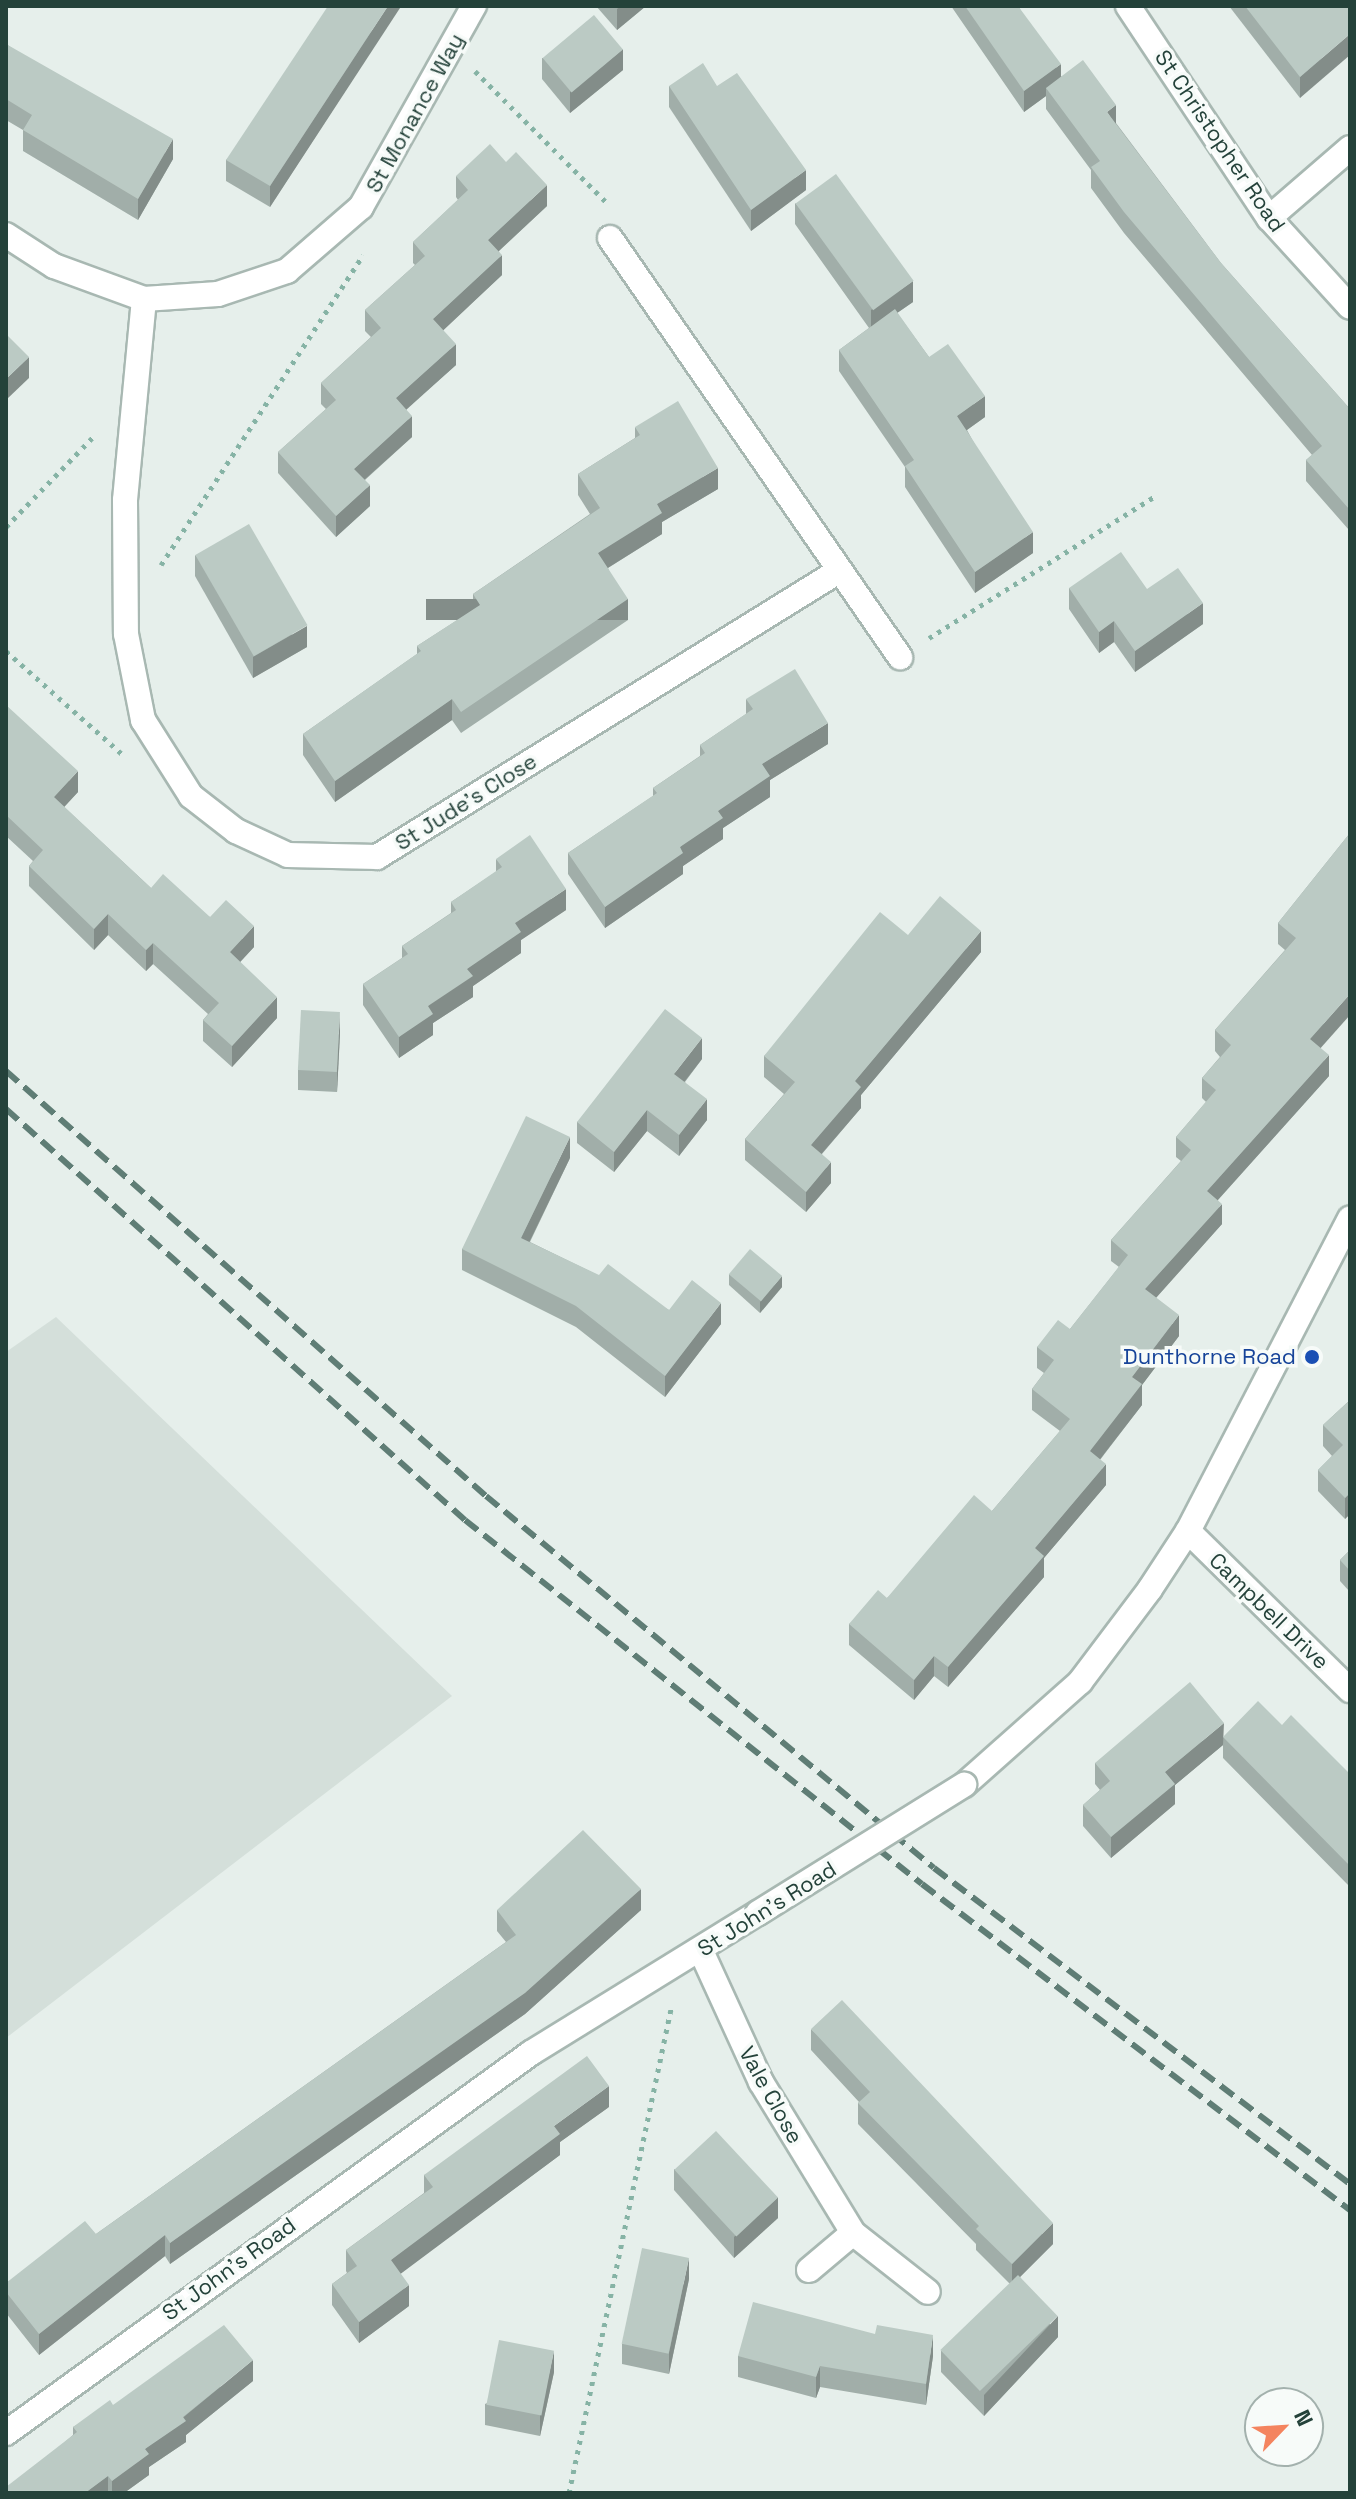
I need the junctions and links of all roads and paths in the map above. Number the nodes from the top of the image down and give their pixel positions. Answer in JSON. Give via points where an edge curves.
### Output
{"nodes":[{"id":1,"x":474,"y":6,"type":"edge"},
{"id":2,"x":1128,"y":6,"type":"edge"},
{"id":3,"x":451,"y":48,"type":"junction"},
{"id":4,"x":1350,"y":148,"type":"edge"},
{"id":5,"x":361,"y":207,"type":"junction"},
{"id":6,"x":1269,"y":218,"type":"junction"},
{"id":7,"x":6,"y":235,"type":"edge"},
{"id":8,"x":610,"y":238,"type":"joint"},
{"id":9,"x":144,"y":299,"type":"junction"},
{"id":10,"x":1350,"y":307,"type":"edge"},
{"id":11,"x":135,"y":394,"type":"junction"},
{"id":12,"x":1155,"y":496,"type":"dead end"},
{"id":13,"x":6,"y":527,"type":"edge"},
{"id":14,"x":837,"y":572,"type":"junction"},
{"id":15,"x":126,"y":597,"type":"junction"},
{"id":16,"x":6,"y":651,"type":"edge"},
{"id":17,"x":900,"y":657,"type":"joint"},
{"id":18,"x":169,"y":764,"type":"junction"},
{"id":19,"x":1350,"y":1219,"type":"edge"},
{"id":20,"x":1188,"y":1531,"type":"junction"},
{"id":21,"x":1350,"y":1690,"type":"edge"},
{"id":22,"x":701,"y":1951,"type":"junction"},
{"id":23,"x":674,"y":1966,"type":"junction"},
{"id":24,"x":853,"y":2233,"type":"junction"},
{"id":25,"x":809,"y":2270,"type":"dead end"},
{"id":26,"x":928,"y":2292,"type":"dead end"},
{"id":27,"x":6,"y":2433,"type":"edge"},
{"id":28,"x":569,"y":2493,"type":"edge"}],
"edges":[{"from":1,"to":3,"type":"street","name":"St Monance Way"},
{"from":2,"to":6,"type":"street","name":"St Christopher Road"},
{"from":3,"to":5,"type":"street","name":"St Monance Way"},
{"from":3,"to":8,"type":"path","via":[[617,213]]},
{"from":4,"to":6,"type":"street"},
{"from":5,"to":9,"type":"street","name":"St Monance Way","via":[[287,271],[218,294]]},
{"from":5,"to":15,"type":"path","via":[[378,232],[149,583]]},
{"from":6,"to":10,"type":"street","name":"St Christopher Road"},
{"from":7,"to":9,"type":"street","name":"St Monance Way","via":[[54,266]]},
{"from":8,"to":14,"type":"street"},
{"from":9,"to":11,"type":"street","name":"St Jude's Close"},
{"from":11,"to":13,"type":"path"},
{"from":11,"to":15,"type":"street","name":"St Jude's Close","via":[[125,500]]},
{"from":12,"to":17,"type":"path"},
{"from":14,"to":17,"type":"street"},
{"from":14,"to":18,"type":"street","name":"St Jude's Close","via":[[377,857],[288,855],[236,831],[191,796]]},
{"from":15,"to":18,"type":"street","name":"St Jude's Close","via":[[126,634],[143,720]]},
{"from":16,"to":18,"type":"path","via":[[119,753]]},
{"from":19,"to":20,"type":"street","name":"St John's Road"},
{"from":20,"to":21,"type":"street","name":"Campbell Drive"},
{"from":20,"to":22,"type":"street","name":"St John's Road","bridge":true,"via":[[1080,1682],[964,1785]]},
{"from":22,"to":23,"type":"street","name":"St John's Road"},
{"from":22,"to":24,"type":"street","name":"Vale Close","via":[[761,2082]]},
{"from":23,"to":27,"type":"street","name":"St John's Road","via":[[531,2053],[432,2122]]},
{"from":23,"to":28,"type":"path","via":[[670,2016]]},
{"from":24,"to":25,"type":"street"},
{"from":24,"to":26,"type":"street","name":"Vale Close"}]}
